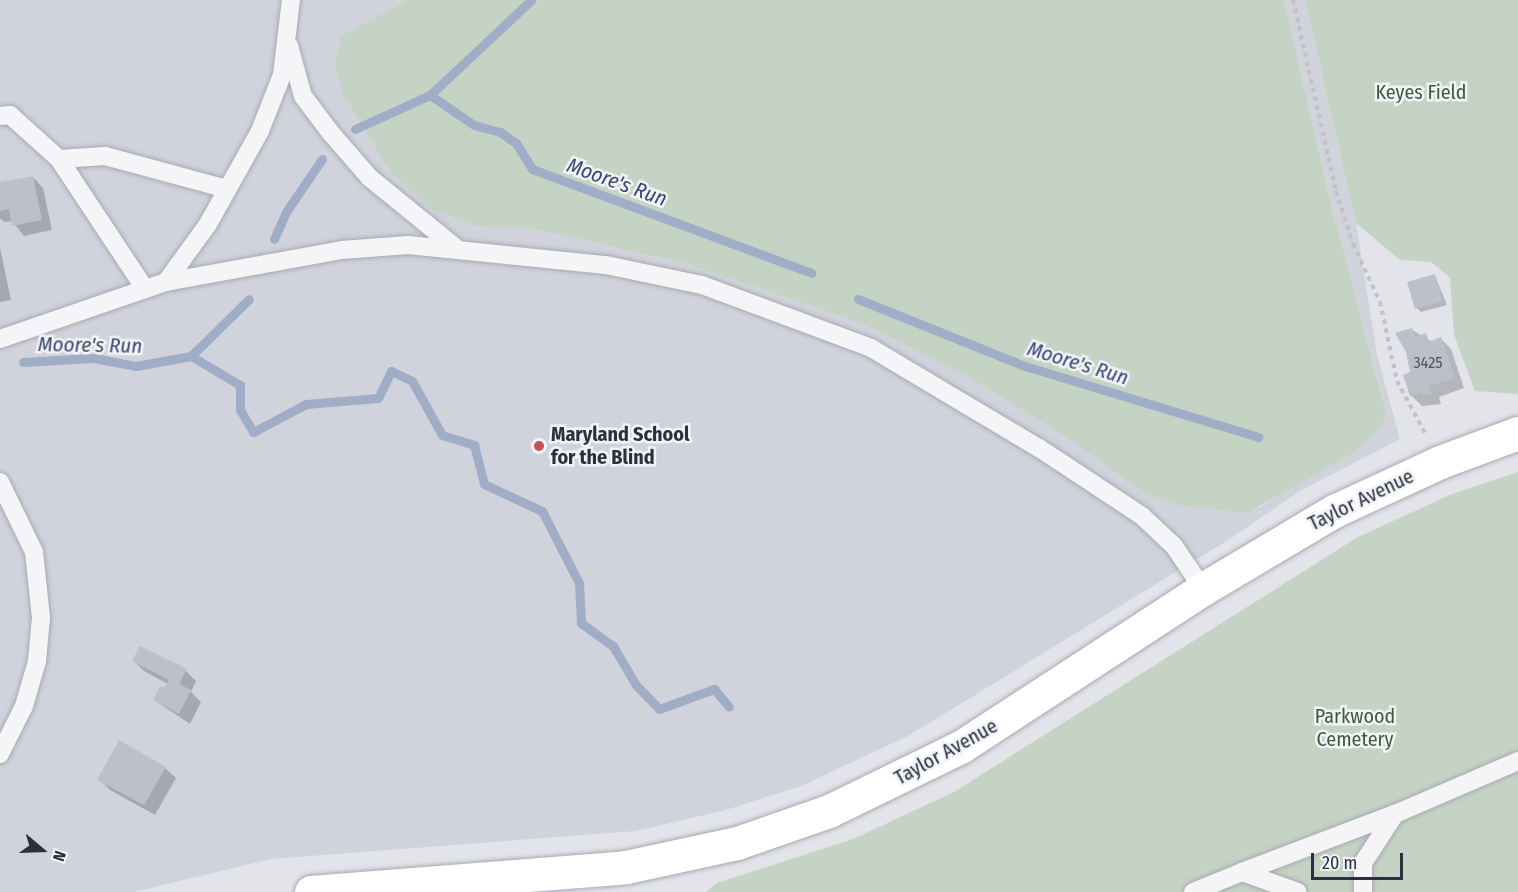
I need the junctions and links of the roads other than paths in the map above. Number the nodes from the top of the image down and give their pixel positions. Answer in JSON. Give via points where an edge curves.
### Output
{"nodes":[{"id":1,"x":291,"y":0,"type":"edge"},
{"id":2,"x":287,"y":39,"type":"junction"},
{"id":3,"x":0,"y":116,"type":"edge"},
{"id":4,"x":59,"y":159,"type":"junction"},
{"id":5,"x":227,"y":189,"type":"junction"},
{"id":6,"x":455,"y":248,"type":"junction"},
{"id":7,"x":166,"y":282,"type":"junction"},
{"id":8,"x":145,"y":289,"type":"junction"},
{"id":9,"x":0,"y":339,"type":"edge"},
{"id":10,"x":1518,"y":433,"type":"edge"},
{"id":11,"x":0,"y":482,"type":"edge"},
{"id":12,"x":1203,"y":589,"type":"junction"},
{"id":13,"x":0,"y":754,"type":"edge"},
{"id":14,"x":1518,"y":761,"type":"edge"},
{"id":15,"x":1395,"y":814,"type":"junction"},
{"id":16,"x":1242,"y":872,"type":"junction"},
{"id":17,"x":311,"y":892,"type":"edge"},
{"id":18,"x":1193,"y":892,"type":"edge"},
{"id":19,"x":1298,"y":892,"type":"edge"},
{"id":20,"x":1363,"y":892,"type":"edge"}],
"edges":[{"from":1,"to":2,"type":"lane"},
{"from":2,"to":5,"type":"lane","via":[[282,75],[260,131]]},
{"from":2,"to":6,"type":"lane","via":[[303,96],[330,132],[370,178]]},
{"from":3,"to":4,"type":"lane","via":[[10,115]]},
{"from":4,"to":5,"type":"lane","via":[[105,156]]},
{"from":4,"to":8,"type":"lane"},
{"from":5,"to":7,"type":"lane","via":[[208,224]]},
{"from":6,"to":7,"type":"lane","via":[[408,245],[342,250]]},
{"from":6,"to":12,"type":"lane","via":[[606,265],[702,285],[871,348],[1039,448],[1142,516],[1174,546]]},
{"from":7,"to":8,"type":"lane"},
{"from":8,"to":9,"type":"lane"},
{"from":10,"to":12,"type":"main road","name":"Taylor Avenue","via":[[1440,462],[1334,511]]},
{"from":11,"to":13,"type":"lane","via":[[34,552],[41,618],[37,661],[24,706]]},
{"from":12,"to":17,"type":"main road","name":"Taylor Avenue","via":[[962,746],[873,792],[782,828],[684,857],[626,867]]},
{"from":14,"to":15,"type":"lane"},
{"from":15,"to":16,"type":"lane"},
{"from":15,"to":20,"type":"lane","via":[[1363,863]]},
{"from":16,"to":18,"type":"lane"},
{"from":16,"to":19,"type":"lane"}]}
